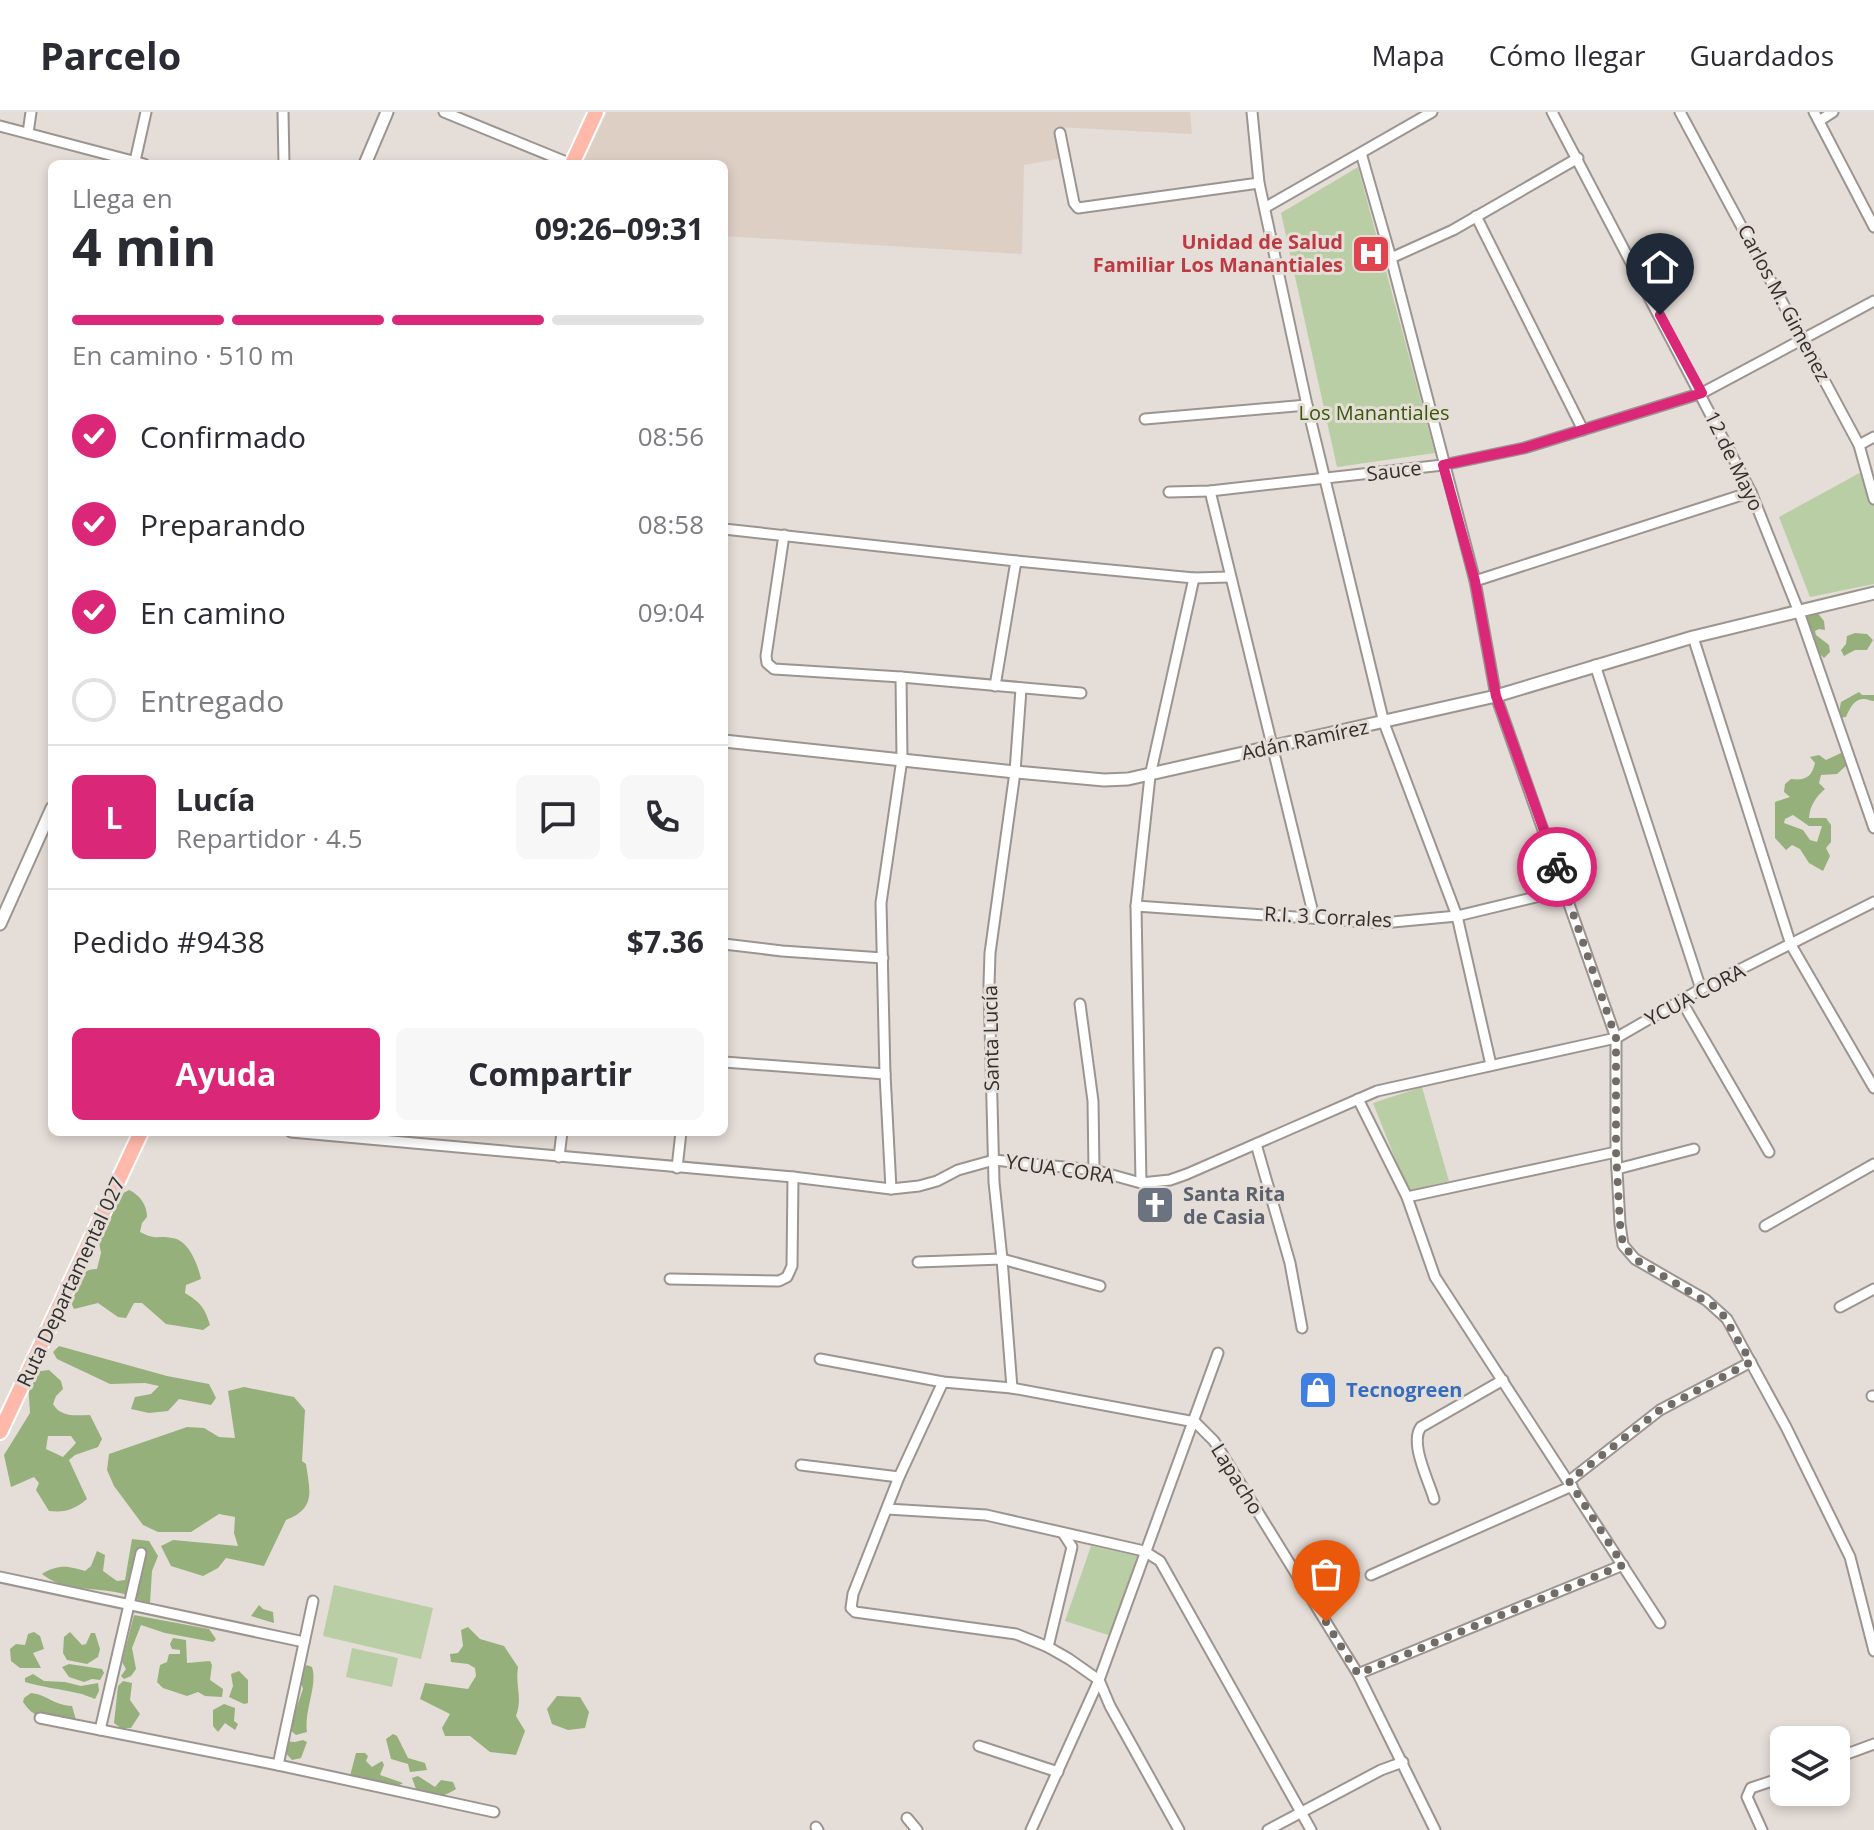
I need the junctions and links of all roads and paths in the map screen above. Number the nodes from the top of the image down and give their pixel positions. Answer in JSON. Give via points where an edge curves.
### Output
{"nodes":[{"id":1,"x":31,"y":112,"type":"edge"},
{"id":2,"x":146,"y":112,"type":"edge"},
{"id":3,"x":283,"y":112,"type":"edge"},
{"id":4,"x":387,"y":112,"type":"edge"},
{"id":5,"x":444,"y":112,"type":"edge"},
{"id":6,"x":596,"y":112,"type":"edge"},
{"id":7,"x":1252,"y":112,"type":"edge"},
{"id":8,"x":1432,"y":112,"type":"edge"},
{"id":9,"x":1552,"y":112,"type":"edge"},
{"id":10,"x":1680,"y":112,"type":"edge"},
{"id":11,"x":1833,"y":112,"type":"edge"},
{"id":12,"x":1417,"y":116,"type":"edge"},
{"id":13,"x":1816,"y":116,"type":"edge"},
{"id":14,"x":0,"y":126,"type":"edge"},
{"id":15,"x":28,"y":133,"type":"junction"},
{"id":16,"x":1060,"y":133,"type":"dead end"},
{"id":17,"x":1361,"y":153,"type":"junction"},
{"id":18,"x":1578,"y":158,"type":"junction"},
{"id":19,"x":128,"y":160,"type":"edge"},
{"id":20,"x":139,"y":160,"type":"edge"},
{"id":21,"x":284,"y":160,"type":"edge"},
{"id":22,"x":367,"y":160,"type":"edge"},
{"id":23,"x":562,"y":160,"type":"edge"},
{"id":24,"x":574,"y":160,"type":"edge"},
{"id":25,"x":1259,"y":183,"type":"junction"},
{"id":26,"x":1266,"y":207,"type":"junction"},
{"id":27,"x":1476,"y":216,"type":"junction"},
{"id":28,"x":1874,"y":227,"type":"edge"},
{"id":29,"x":1391,"y":258,"type":"junction"},
{"id":30,"x":1874,"y":301,"type":"edge"},
{"id":31,"x":1805,"y":340,"type":"junction"},
{"id":32,"x":1702,"y":393,"type":"junction"},
{"id":33,"x":1307,"y":405,"type":"junction"},
{"id":34,"x":1145,"y":419,"type":"dead end"},
{"id":35,"x":1583,"y":430,"type":"junction"},
{"id":36,"x":1874,"y":437,"type":"edge"},
{"id":37,"x":1859,"y":445,"type":"junction"},
{"id":38,"x":1443,"y":465,"type":"junction"},
{"id":39,"x":1325,"y":479,"type":"junction"},
{"id":40,"x":1210,"y":491,"type":"junction"},
{"id":41,"x":1169,"y":492,"type":"dead end"},
{"id":42,"x":1751,"y":492,"type":"junction"},
{"id":43,"x":1874,"y":499,"type":"edge"},
{"id":44,"x":728,"y":529,"type":"edge"},
{"id":45,"x":784,"y":535,"type":"junction"},
{"id":46,"x":1016,"y":561,"type":"junction"},
{"id":47,"x":1229,"y":577,"type":"junction"},
{"id":48,"x":1194,"y":578,"type":"junction"},
{"id":49,"x":1475,"y":581,"type":"junction"},
{"id":50,"x":1874,"y":593,"type":"edge"},
{"id":51,"x":1799,"y":612,"type":"junction"},
{"id":52,"x":1693,"y":637,"type":"junction"},
{"id":53,"x":1595,"y":665,"type":"junction"},
{"id":54,"x":901,"y":677,"type":"junction"},
{"id":55,"x":995,"y":686,"type":"junction"},
{"id":56,"x":1021,"y":689,"type":"junction"},
{"id":57,"x":1081,"y":693,"type":"dead end"},
{"id":58,"x":1496,"y":696,"type":"junction"},
{"id":59,"x":1384,"y":723,"type":"junction"},
{"id":60,"x":728,"y":741,"type":"edge"},
{"id":61,"x":1272,"y":747,"type":"junction"},
{"id":62,"x":902,"y":759,"type":"junction"},
{"id":63,"x":1015,"y":772,"type":"junction"},
{"id":64,"x":1150,"y":776,"type":"junction"},
{"id":65,"x":48,"y":817,"type":"edge"},
{"id":66,"x":1874,"y":828,"type":"edge"},
{"id":67,"x":1565,"y":890,"type":"junction"},
{"id":68,"x":1874,"y":902,"type":"edge"},
{"id":69,"x":1136,"y":906,"type":"junction"},
{"id":70,"x":1457,"y":916,"type":"junction"},
{"id":71,"x":1314,"y":917,"type":"junction"},
{"id":72,"x":0,"y":924,"type":"edge"},
{"id":73,"x":728,"y":944,"type":"edge"},
{"id":74,"x":1791,"y":945,"type":"junction"},
{"id":75,"x":883,"y":958,"type":"junction"},
{"id":76,"x":1701,"y":989,"type":"junction"},
{"id":77,"x":1681,"y":1000,"type":"junction"},
{"id":78,"x":1080,"y":1004,"type":"dead end"},
{"id":79,"x":1616,"y":1038,"type":"junction"},
{"id":80,"x":728,"y":1062,"type":"edge"},
{"id":81,"x":1491,"y":1065,"type":"junction"},
{"id":82,"x":885,"y":1074,"type":"junction"},
{"id":83,"x":1874,"y":1088,"type":"edge"},
{"id":84,"x":1358,"y":1099,"type":"junction"},
{"id":85,"x":139,"y":1136,"type":"edge"},
{"id":86,"x":341,"y":1136,"type":"edge"},
{"id":87,"x":562,"y":1136,"type":"edge"},
{"id":88,"x":681,"y":1136,"type":"edge"},
{"id":89,"x":1256,"y":1144,"type":"junction"},
{"id":90,"x":1694,"y":1149,"type":"dead end"},
{"id":91,"x":1616,"y":1152,"type":"junction"},
{"id":92,"x":1769,"y":1152,"type":"dead end"},
{"id":93,"x":559,"y":1157,"type":"junction"},
{"id":94,"x":994,"y":1160,"type":"junction"},
{"id":95,"x":1874,"y":1164,"type":"edge"},
{"id":96,"x":677,"y":1168,"type":"junction"},
{"id":97,"x":1617,"y":1169,"type":"junction"},
{"id":98,"x":1094,"y":1170,"type":"junction"},
{"id":99,"x":793,"y":1177,"type":"junction"},
{"id":100,"x":1141,"y":1183,"type":"junction"},
{"id":101,"x":891,"y":1189,"type":"junction"},
{"id":102,"x":1407,"y":1197,"type":"junction"},
{"id":103,"x":1765,"y":1226,"type":"dead end"},
{"id":104,"x":1002,"y":1259,"type":"junction"},
{"id":105,"x":918,"y":1262,"type":"dead end"},
{"id":106,"x":670,"y":1279,"type":"dead end"},
{"id":107,"x":1100,"y":1286,"type":"dead end"},
{"id":108,"x":1874,"y":1289,"type":"edge"},
{"id":109,"x":1840,"y":1307,"type":"dead end"},
{"id":110,"x":1302,"y":1328,"type":"dead end"},
{"id":111,"x":1218,"y":1353,"type":"dead end"},
{"id":112,"x":820,"y":1359,"type":"dead end"},
{"id":113,"x":1751,"y":1362,"type":"junction"},
{"id":114,"x":1503,"y":1380,"type":"junction"},
{"id":115,"x":943,"y":1382,"type":"junction"},
{"id":116,"x":1012,"y":1388,"type":"junction"},
{"id":117,"x":1195,"y":1422,"type":"junction"},
{"id":118,"x":0,"y":1432,"type":"edge"},
{"id":119,"x":801,"y":1465,"type":"dead end"},
{"id":120,"x":899,"y":1477,"type":"junction"},
{"id":121,"x":1570,"y":1483,"type":"junction"},
{"id":122,"x":1434,"y":1499,"type":"dead end"},
{"id":123,"x":887,"y":1509,"type":"junction"},
{"id":124,"x":1063,"y":1533,"type":"junction"},
{"id":125,"x":1144,"y":1551,"type":"junction"},
{"id":126,"x":141,"y":1553,"type":"dead end"},
{"id":127,"x":1623,"y":1565,"type":"junction"},
{"id":128,"x":1371,"y":1575,"type":"dead end"},
{"id":129,"x":0,"y":1577,"type":"edge"},
{"id":130,"x":313,"y":1601,"type":"dead end"},
{"id":131,"x":129,"y":1604,"type":"junction"},
{"id":132,"x":1660,"y":1623,"type":"dead end"},
{"id":133,"x":304,"y":1642,"type":"junction"},
{"id":134,"x":1048,"y":1647,"type":"junction"},
{"id":135,"x":1874,"y":1651,"type":"edge"},
{"id":136,"x":1358,"y":1674,"type":"junction"},
{"id":137,"x":1099,"y":1680,"type":"junction"},
{"id":138,"x":40,"y":1718,"type":"dead end"},
{"id":139,"x":100,"y":1730,"type":"junction"},
{"id":140,"x":1874,"y":1744,"type":"edge"},
{"id":141,"x":979,"y":1746,"type":"dead end"},
{"id":142,"x":1850,"y":1753,"type":"edge"},
{"id":143,"x":1403,"y":1762,"type":"junction"},
{"id":144,"x":278,"y":1765,"type":"junction"},
{"id":145,"x":1058,"y":1772,"type":"junction"},
{"id":146,"x":1770,"y":1782,"type":"edge"},
{"id":147,"x":494,"y":1812,"type":"dead end"},
{"id":148,"x":1303,"y":1813,"type":"junction"},
{"id":149,"x":907,"y":1818,"type":"dead end"},
{"id":150,"x":917,"y":1830,"type":"edge"},
{"id":151,"x":1031,"y":1830,"type":"edge"},
{"id":152,"x":1179,"y":1830,"type":"edge"},
{"id":153,"x":1268,"y":1830,"type":"edge"},
{"id":154,"x":1311,"y":1830,"type":"edge"},
{"id":155,"x":1435,"y":1830,"type":"edge"},
{"id":156,"x":1762,"y":1830,"type":"edge"}],
"edges":[{"from":1,"to":15,"type":"street"},
{"from":2,"to":20,"type":"street"},
{"from":3,"to":21,"type":"street"},
{"from":4,"to":22,"type":"street"},
{"from":5,"to":23,"type":"street"},
{"from":6,"to":24,"type":"main road"},
{"from":7,"to":25,"type":"street"},
{"from":8,"to":12,"type":"street"},
{"from":9,"to":18,"type":"street","name":"12 de Mayo"},
{"from":10,"to":31,"type":"street","name":"Carlos M. Gimenez"},
{"from":11,"to":13,"type":"street"},
{"from":12,"to":17,"type":"street"},
{"from":13,"to":28,"type":"street"},
{"from":14,"to":15,"type":"street"},
{"from":15,"to":19,"type":"street"},
{"from":16,"to":25,"type":"street","via":[[1078,208]]},
{"from":17,"to":26,"type":"street"},
{"from":17,"to":29,"type":"street"},
{"from":18,"to":27,"type":"street"},
{"from":18,"to":32,"type":"street","name":"12 de Mayo"},
{"from":25,"to":26,"type":"street"},
{"from":26,"to":33,"type":"street"},
{"from":27,"to":29,"type":"street"},
{"from":27,"to":35,"type":"street"},
{"from":29,"to":38,"type":"street"},
{"from":30,"to":31,"type":"street","name":"Sauce"},
{"from":31,"to":32,"type":"street","name":"Sauce"},
{"from":31,"to":37,"type":"street","name":"Carlos M. Gimenez"},
{"from":32,"to":35,"type":"street","name":"Sauce"},
{"from":32,"to":42,"type":"street","name":"12 de Mayo"},
{"from":33,"to":34,"type":"street"},
{"from":33,"to":39,"type":"street"},
{"from":35,"to":38,"type":"street","name":"Sauce"},
{"from":36,"to":37,"type":"street"},
{"from":37,"to":43,"type":"street","name":"Carlos M. Gimenez"},
{"from":38,"to":39,"type":"street","name":"Sauce"},
{"from":38,"to":49,"type":"street"},
{"from":39,"to":40,"type":"street","name":"Sauce"},
{"from":39,"to":59,"type":"street"},
{"from":40,"to":41,"type":"street","name":"Sauce"},
{"from":40,"to":47,"type":"street"},
{"from":42,"to":49,"type":"street"},
{"from":42,"to":51,"type":"street","name":"12 de Mayo"},
{"from":44,"to":45,"type":"street"},
{"from":45,"to":46,"type":"street"},
{"from":45,"to":54,"type":"street","via":[[767,663],[774,669]]},
{"from":46,"to":48,"type":"street"},
{"from":46,"to":55,"type":"street"},
{"from":47,"to":48,"type":"street"},
{"from":47,"to":61,"type":"street"},
{"from":48,"to":64,"type":"street"},
{"from":49,"to":58,"type":"street"},
{"from":50,"to":51,"type":"street","name":"Adán Ramírez"},
{"from":51,"to":52,"type":"street","name":"Adán Ramírez"},
{"from":51,"to":66,"type":"street","name":"12 de Mayo"},
{"from":52,"to":53,"type":"street","name":"Adán Ramírez"},
{"from":52,"to":74,"type":"street"},
{"from":53,"to":58,"type":"street","name":"Adán Ramírez"},
{"from":53,"to":76,"type":"street"},
{"from":54,"to":55,"type":"street"},
{"from":54,"to":62,"type":"street"},
{"from":55,"to":56,"type":"street"},
{"from":56,"to":57,"type":"street"},
{"from":56,"to":63,"type":"street","name":"Santa Lucía"},
{"from":58,"to":59,"type":"street","name":"Adán Ramírez"},
{"from":58,"to":67,"type":"street"},
{"from":59,"to":61,"type":"street","name":"Adán Ramírez"},
{"from":59,"to":70,"type":"street"},
{"from":60,"to":62,"type":"street","name":"Adán Ramírez"},
{"from":61,"to":64,"type":"street","name":"Adán Ramírez"},
{"from":61,"to":71,"type":"street"},
{"from":62,"to":63,"type":"street","name":"Adán Ramírez"},
{"from":62,"to":75,"type":"street","via":[[881,903]]},
{"from":63,"to":64,"type":"street","name":"Adán Ramírez","via":[[1104,780]]},
{"from":63,"to":94,"type":"street","name":"Santa Lucía","via":[[990,953]]},
{"from":64,"to":69,"type":"street"},
{"from":65,"to":72,"type":"street"},
{"from":67,"to":70,"type":"street","name":"R.I. 3 Corrales"},
{"from":67,"to":79,"type":"street"},
{"from":68,"to":74,"type":"street","name":"YCUA CORA"},
{"from":69,"to":71,"type":"street","name":"R.I. 3 Corrales"},
{"from":69,"to":100,"type":"street"},
{"from":70,"to":71,"type":"street","name":"R.I. 3 Corrales","via":[[1382,923]]},
{"from":70,"to":81,"type":"street"},
{"from":73,"to":75,"type":"street"},
{"from":74,"to":76,"type":"street","name":"YCUA CORA"},
{"from":74,"to":83,"type":"street"},
{"from":75,"to":82,"type":"street"},
{"from":76,"to":77,"type":"street","name":"YCUA CORA"},
{"from":77,"to":79,"type":"street","name":"YCUA CORA"},
{"from":77,"to":92,"type":"street"},
{"from":78,"to":98,"type":"street","via":[[1093,1101]]},
{"from":79,"to":81,"type":"street","name":"YCUA CORA"},
{"from":79,"to":91,"type":"street"},
{"from":80,"to":82,"type":"street"},
{"from":81,"to":84,"type":"street","name":"YCUA CORA"},
{"from":82,"to":101,"type":"street"},
{"from":84,"to":89,"type":"street","name":"YCUA CORA"},
{"from":84,"to":102,"type":"street"},
{"from":85,"to":118,"type":"main road","name":"Ruta Departamental 027"},
{"from":86,"to":93,"type":"street","name":"YCUA CORA"},
{"from":87,"to":93,"type":"street"},
{"from":88,"to":96,"type":"street"},
{"from":89,"to":100,"type":"street","name":"YCUA CORA","via":[[1170,1180]]},
{"from":89,"to":110,"type":"street"},
{"from":90,"to":97,"type":"street"},
{"from":91,"to":97,"type":"street"},
{"from":91,"to":102,"type":"street"},
{"from":93,"to":96,"type":"street","name":"YCUA CORA"},
{"from":94,"to":98,"type":"street","name":"YCUA CORA"},
{"from":94,"to":101,"type":"street","name":"YCUA CORA","via":[[928,1183]]},
{"from":94,"to":104,"type":"street","name":"Santa Lucía"},
{"from":95,"to":103,"type":"street"},
{"from":96,"to":99,"type":"street","name":"YCUA CORA"},
{"from":97,"to":113,"type":"street","via":[[1620,1224],[1628,1253],[1720,1310]]},
{"from":98,"to":100,"type":"street","name":"YCUA CORA"},
{"from":99,"to":101,"type":"street","name":"YCUA CORA"},
{"from":99,"to":106,"type":"street","via":[[792,1266],[787,1277]]},
{"from":102,"to":114,"type":"street","via":[[1435,1277]]},
{"from":104,"to":105,"type":"street"},
{"from":104,"to":107,"type":"street"},
{"from":104,"to":116,"type":"street","name":"Santa Lucía"},
{"from":108,"to":109,"type":"street"},
{"from":111,"to":117,"type":"street"},
{"from":112,"to":115,"type":"street"},
{"from":113,"to":121,"type":"street","via":[[1660,1410]]},
{"from":113,"to":135,"type":"street","via":[[1850,1557]]},
{"from":114,"to":121,"type":"street"},
{"from":114,"to":122,"type":"street","via":[[1417,1432]]},
{"from":115,"to":116,"type":"street"},
{"from":115,"to":120,"type":"street"},
{"from":116,"to":117,"type":"street"},
{"from":117,"to":125,"type":"street"},
{"from":117,"to":136,"type":"street","name":"Lapacho","via":[[1214,1441]]},
{"from":119,"to":120,"type":"street"},
{"from":120,"to":123,"type":"street"},
{"from":121,"to":127,"type":"street"},
{"from":121,"to":128,"type":"street"},
{"from":123,"to":124,"type":"street","via":[[986,1515]]},
{"from":123,"to":134,"type":"street","via":[[853,1594],[855,1612],[1016,1634]]},
{"from":124,"to":125,"type":"street"},
{"from":124,"to":134,"type":"street","via":[[1072,1547]]},
{"from":125,"to":137,"type":"street"},
{"from":125,"to":148,"type":"street","via":[[1170,1576]]},
{"from":126,"to":131,"type":"street"},
{"from":127,"to":132,"type":"street"},
{"from":127,"to":136,"type":"street"},
{"from":129,"to":131,"type":"street"},
{"from":130,"to":133,"type":"street"},
{"from":131,"to":133,"type":"street"},
{"from":131,"to":139,"type":"street"},
{"from":133,"to":144,"type":"street"},
{"from":134,"to":137,"type":"street"},
{"from":136,"to":143,"type":"street","name":"Lapacho"},
{"from":137,"to":145,"type":"street"},
{"from":137,"to":152,"type":"street"},
{"from":138,"to":139,"type":"street"},
{"from":139,"to":144,"type":"street"},
{"from":140,"to":142,"type":"street"},
{"from":141,"to":145,"type":"street"},
{"from":143,"to":148,"type":"street"},
{"from":143,"to":155,"type":"street","name":"Lapacho"},
{"from":144,"to":147,"type":"street"},
{"from":145,"to":151,"type":"street"},
{"from":146,"to":156,"type":"street","via":[[1751,1788],[1747,1797]]},
{"from":148,"to":153,"type":"street"},
{"from":148,"to":154,"type":"street"},
{"from":149,"to":150,"type":"street"}]}
